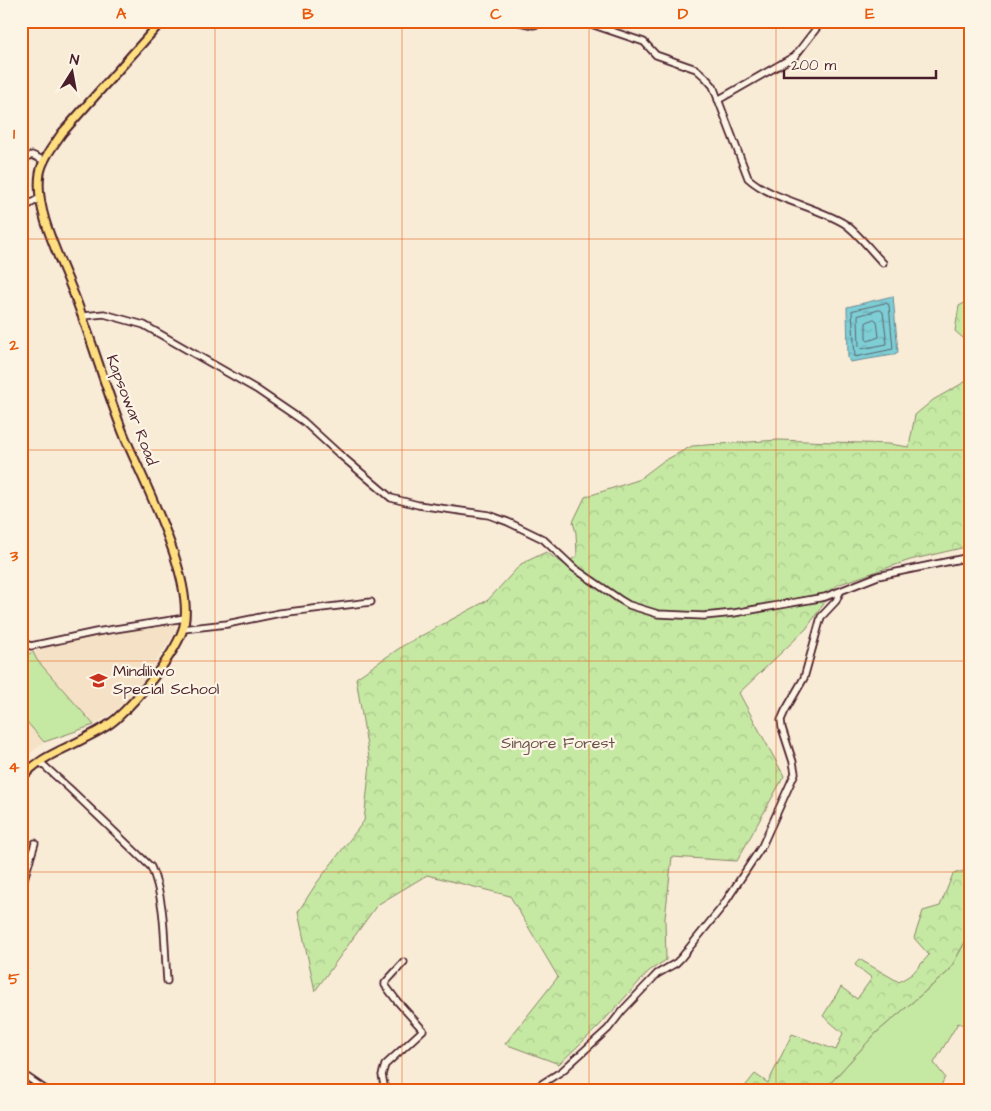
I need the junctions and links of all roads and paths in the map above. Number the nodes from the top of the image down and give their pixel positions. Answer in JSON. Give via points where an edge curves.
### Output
{"nodes":[{"id":1,"x":162,"y":21,"type":"edge"},
{"id":2,"x":515,"y":21,"type":"edge"},
{"id":3,"x":553,"y":21,"type":"edge"},
{"id":4,"x":582,"y":21,"type":"edge"},
{"id":5,"x":822,"y":21,"type":"edge"},
{"id":6,"x":718,"y":100,"type":"junction"},
{"id":7,"x":21,"y":160,"type":"edge"},
{"id":8,"x":45,"y":161,"type":"junction"},
{"id":9,"x":40,"y":198,"type":"junction"},
{"id":10,"x":21,"y":209,"type":"edge"},
{"id":11,"x":883,"y":263,"type":"dead end"},
{"id":12,"x":82,"y":316,"type":"junction"},
{"id":13,"x":970,"y":557,"type":"edge"},
{"id":14,"x":840,"y":592,"type":"junction"},
{"id":15,"x":371,"y":602,"type":"dead end"},
{"id":16,"x":184,"y":618,"type":"junction"},
{"id":17,"x":183,"y":629,"type":"junction"},
{"id":18,"x":21,"y":638,"type":"edge"},
{"id":19,"x":40,"y":762,"type":"junction"},
{"id":20,"x":21,"y":779,"type":"edge"},
{"id":21,"x":36,"y":843,"type":"dead end"},
{"id":22,"x":22,"y":879,"type":"edge"},
{"id":23,"x":21,"y":887,"type":"edge"},
{"id":24,"x":404,"y":962,"type":"dead end"},
{"id":25,"x":167,"y":981,"type":"dead end"},
{"id":26,"x":21,"y":1073,"type":"edge"},
{"id":27,"x":46,"y":1090,"type":"edge"},
{"id":28,"x":385,"y":1090,"type":"edge"},
{"id":29,"x":532,"y":1090,"type":"edge"}],
"edges":[{"from":1,"to":8,"type":"main road","name":"Kapsowar Road","via":[[62,133]]},
{"from":2,"to":3,"type":"street","via":[[533,25]]},
{"from":4,"to":6,"type":"street","via":[[644,42],[656,55],[696,69],[713,86]]},
{"from":5,"to":6,"type":"street","via":[[795,56]]},
{"from":6,"to":11,"type":"street","via":[[748,178],[758,187],[847,225]]},
{"from":7,"to":8,"type":"street","via":[[32,155]]},
{"from":8,"to":9,"type":"main road","name":"Kapsowar Road","via":[[40,172]]},
{"from":9,"to":10,"type":"street"},
{"from":9,"to":12,"type":"main road","name":"Kapsowar Road","via":[[44,217]]},
{"from":12,"to":14,"type":"street","via":[[104,314],[144,325],[256,389],[304,421],[391,498],[508,522],[543,539],[574,568],[629,605],[658,614],[704,616],[751,611]]},
{"from":12,"to":16,"type":"main road","name":"Kapsowar Road","via":[[124,434],[161,517],[185,600]]},
{"from":13,"to":14,"type":"street","via":[[878,576]]},
{"from":14,"to":29,"type":"street","via":[[821,617],[804,678],[782,717],[795,773],[762,846],[722,907],[676,964],[657,974],[608,1029],[562,1071]]},
{"from":15,"to":17,"type":"street"},
{"from":16,"to":17,"type":"main road","name":"Kapsowar Road"},
{"from":16,"to":18,"type":"street","via":[[32,646]]},
{"from":17,"to":19,"type":"main road","name":"Kapsowar Road","via":[[163,664],[116,719]]},
{"from":19,"to":20,"type":"main road","name":"Kapsowar Road"},
{"from":19,"to":25,"type":"street","via":[[151,867],[162,912]]},
{"from":21,"to":22,"type":"street"},
{"from":22,"to":23,"type":"street"},
{"from":24,"to":28,"type":"street","via":[[384,985],[422,1030],[385,1065],[382,1074]]},
{"from":26,"to":27,"type":"street"}]}
